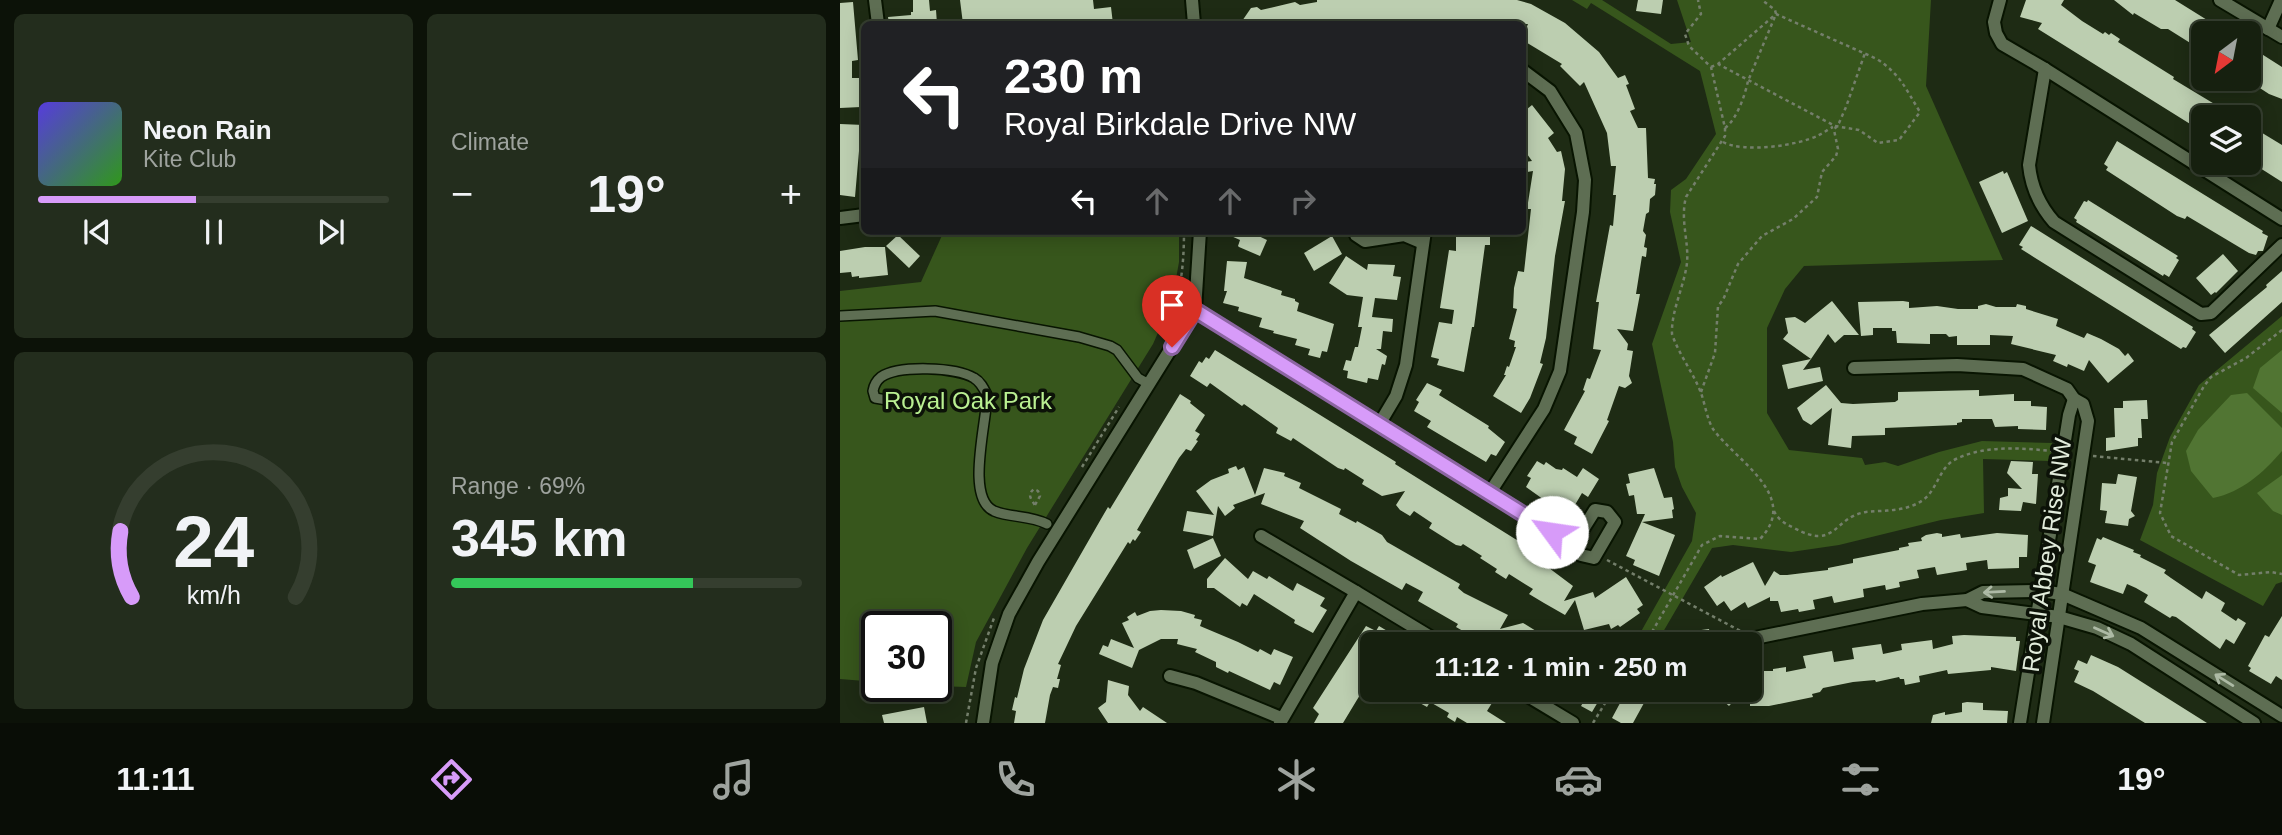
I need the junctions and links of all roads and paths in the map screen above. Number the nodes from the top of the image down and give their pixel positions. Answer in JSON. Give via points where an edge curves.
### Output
{"nodes":[{"id":1,"x":875,"y":0,"type":"edge"},
{"id":2,"x":1698,"y":0,"type":"edge"},
{"id":3,"x":1762,"y":0,"type":"edge"},
{"id":4,"x":2000,"y":0,"type":"edge"},
{"id":5,"x":2220,"y":0,"type":"edge"},
{"id":6,"x":2281,"y":0,"type":"edge"},
{"id":7,"x":1193,"y":2,"type":"edge"},
{"id":8,"x":1776,"y":14,"type":"junction"},
{"id":9,"x":877,"y":21,"type":"edge"},
{"id":10,"x":1194,"y":21,"type":"edge"},
{"id":11,"x":2268,"y":29,"type":"junction"},
{"id":12,"x":2282,"y":37,"type":"edge"},
{"id":13,"x":1865,"y":53,"type":"junction"},
{"id":14,"x":1718,"y":64,"type":"junction"},
{"id":15,"x":1711,"y":67,"type":"junction"},
{"id":16,"x":2045,"y":69,"type":"junction"},
{"id":17,"x":1526,"y":73,"type":"edge"},
{"id":18,"x":1748,"y":80,"type":"junction"},
{"id":19,"x":1835,"y":126,"type":"junction"},
{"id":20,"x":1725,"y":128,"type":"junction"},
{"id":21,"x":1723,"y":142,"type":"junction"},
{"id":22,"x":861,"y":215,"type":"edge"},
{"id":23,"x":840,"y":218,"type":"edge"},
{"id":24,"x":2282,"y":219,"type":"edge"},
{"id":25,"x":1200,"y":235,"type":"edge"},
{"id":26,"x":1356,"y":235,"type":"edge"},
{"id":27,"x":1404,"y":235,"type":"edge"},
{"id":28,"x":1404,"y":235,"type":"edge"},
{"id":29,"x":1424,"y":237,"type":"edge"},
{"id":30,"x":2282,"y":245,"type":"edge"},
{"id":31,"x":1195,"y":310,"type":"junction"},
{"id":32,"x":840,"y":316,"type":"edge"},
{"id":33,"x":2282,"y":330,"type":"edge"},
{"id":34,"x":1854,"y":368,"type":"dead end"},
{"id":35,"x":1149,"y":384,"type":"junction"},
{"id":36,"x":1700,"y":392,"type":"junction"},
{"id":37,"x":2074,"y":398,"type":"junction"},
{"id":38,"x":893,"y":401,"type":"dead end"},
{"id":39,"x":1380,"y":423,"type":"junction"},
{"id":40,"x":2063,"y":453,"type":"junction"},
{"id":41,"x":2082,"y":455,"type":"junction"},
{"id":42,"x":2167,"y":463,"type":"junction"},
{"id":43,"x":1489,"y":494,"type":"junction"},
{"id":44,"x":1035,"y":505,"type":"dead end"},
{"id":45,"x":1774,"y":511,"type":"junction"},
{"id":46,"x":1037,"y":518,"type":"junction"},
{"id":47,"x":1047,"y":524,"type":"dead end"},
{"id":48,"x":1261,"y":536,"type":"dead end"},
{"id":49,"x":1573,"y":545,"type":"junction"},
{"id":50,"x":1597,"y":555,"type":"junction"},
{"id":51,"x":2282,"y":574,"type":"edge"},
{"id":52,"x":2040,"y":591,"type":"junction"},
{"id":53,"x":1356,"y":592,"type":"junction"},
{"id":54,"x":2062,"y":594,"type":"junction"},
{"id":55,"x":1674,"y":596,"type":"junction"},
{"id":56,"x":1967,"y":600,"type":"junction"},
{"id":57,"x":2038,"y":614,"type":"junction"},
{"id":58,"x":2059,"y":617,"type":"junction"},
{"id":59,"x":1422,"y":632,"type":"edge"},
{"id":60,"x":1652,"y":632,"type":"edge"},
{"id":61,"x":1743,"y":632,"type":"edge"},
{"id":62,"x":1762,"y":637,"type":"edge"},
{"id":63,"x":1170,"y":676,"type":"dead end"},
{"id":64,"x":1538,"y":702,"type":"edge"},
{"id":65,"x":1606,"y":702,"type":"edge"},
{"id":66,"x":2282,"y":716,"type":"edge"},
{"id":67,"x":1281,"y":720,"type":"edge"},
{"id":68,"x":983,"y":723,"type":"edge"},
{"id":69,"x":1573,"y":723,"type":"edge"},
{"id":70,"x":1593,"y":723,"type":"edge"},
{"id":71,"x":2020,"y":723,"type":"edge"},
{"id":72,"x":2043,"y":723,"type":"edge"},
{"id":73,"x":2254,"y":723,"type":"edge"}],
"edges":[{"from":1,"to":9,"type":"street"},
{"from":2,"to":15,"type":"path","via":[[1701,13],[1685,34],[1689,46]]},
{"from":3,"to":8,"type":"path"},
{"from":4,"to":16,"type":"street","via":[[1994,22],[2002,44]]},
{"from":5,"to":11,"type":"street"},
{"from":6,"to":11,"type":"street"},
{"from":7,"to":10,"type":"street"},
{"from":8,"to":13,"type":"path"},
{"from":8,"to":14,"type":"path"},
{"from":8,"to":18,"type":"path"},
{"from":11,"to":12,"type":"street"},
{"from":13,"to":19,"type":"path"},
{"from":13,"to":19,"type":"path","via":[[1897,73],[1920,112],[1918,118],[1899,140],[1878,143],[1859,130]]},
{"from":14,"to":15,"type":"path"},
{"from":14,"to":18,"type":"path"},
{"from":15,"to":20,"type":"path"},
{"from":16,"to":24,"type":"street"},
{"from":16,"to":30,"type":"street","via":[[2029,165],[2041,206],[2053,222],[2207,315]]},
{"from":17,"to":43,"type":"street","via":[[1550,91],[1576,133],[1585,180],[1583,212],[1560,371],[1544,409]]},
{"from":18,"to":19,"type":"path"},
{"from":18,"to":20,"type":"path"},
{"from":19,"to":21,"type":"path","via":[[1778,146],[1742,148]]},
{"from":19,"to":36,"type":"path","via":[[1838,149],[1822,172],[1817,197],[1793,219],[1762,236],[1738,264],[1716,311],[1715,353]]},
{"from":20,"to":21,"type":"path"},
{"from":21,"to":36,"type":"path","via":[[1684,208],[1687,260],[1671,324],[1675,343]]},
{"from":22,"to":23,"type":"street"},
{"from":25,"to":31,"type":"street"},
{"from":26,"to":27,"type":"street","via":[[1365,241]]},
{"from":28,"to":29,"type":"street"},
{"from":29,"to":39,"type":"street","via":[[1406,365],[1396,396]]},
{"from":31,"to":35,"type":"street"},
{"from":31,"to":39,"type":"street"},
{"from":32,"to":35,"type":"street","via":[[935,312],[1079,337],[1117,350],[1138,378]]},
{"from":33,"to":42,"type":"path","via":[[2211,377],[2172,442]]},
{"from":34,"to":37,"type":"street","via":[[1956,365],[2024,369],[2067,389]]},
{"from":35,"to":68,"type":"street","via":[[1009,614],[992,663]]},
{"from":36,"to":45,"type":"path","via":[[1712,427],[1770,491]]},
{"from":37,"to":40,"type":"street","name":"Royal Abbey Rise NW"},
{"from":37,"to":41,"type":"street","name":"Royal Abbey Rise NW","via":[[2083,404],[2088,421]]},
{"from":38,"to":46,"type":"street","via":[[875,398],[873,391],[887,374],[933,370],[975,378],[987,395],[979,475],[982,501],[998,513]]},
{"from":39,"to":43,"type":"street"},
{"from":40,"to":45,"type":"path","via":[[1995,449],[1966,455],[1948,465],[1919,503],[1852,516],[1821,536],[1808,536],[1782,522]]},
{"from":40,"to":52,"type":"street","name":"Royal Abbey Rise NW"},
{"from":41,"to":42,"type":"path"},
{"from":41,"to":54,"type":"street","name":"Royal Abbey Rise NW"},
{"from":42,"to":51,"type":"path","via":[[2160,513],[2171,536],[2239,575]]},
{"from":43,"to":49,"type":"street"},
{"from":44,"to":46,"type":"path"},
{"from":45,"to":55,"type":"path","via":[[1770,528],[1760,538],[1720,536],[1703,545]]},
{"from":46,"to":47,"type":"street"},
{"from":48,"to":53,"type":"street"},
{"from":49,"to":50,"type":"street","via":[[1581,555]]},
{"from":49,"to":50,"type":"street","via":[[1595,510],[1607,512],[1615,522]]},
{"from":50,"to":55,"type":"path"},
{"from":52,"to":54,"type":"street"},
{"from":52,"to":56,"type":"street","one_way":true,"via":[[1983,592]]},
{"from":52,"to":57,"type":"street","name":"Royal Abbey Rise NW"},
{"from":53,"to":59,"type":"street"},
{"from":53,"to":67,"type":"street"},
{"from":54,"to":58,"type":"street","name":"Royal Abbey Rise NW"},
{"from":66,"to":54,"type":"street","one_way":true,"via":[[2141,628]]},
{"from":55,"to":60,"type":"path"},
{"from":55,"to":61,"type":"path"},
{"from":56,"to":57,"type":"street","via":[[1982,607]]},
{"from":56,"to":62,"type":"street","via":[[1922,604]]},
{"from":57,"to":58,"type":"street"},
{"from":57,"to":71,"type":"street","name":"Royal Abbey Rise NW"},
{"from":58,"to":72,"type":"street","name":"Royal Abbey Rise NW"},
{"from":58,"to":73,"type":"street","one_way":true,"via":[[2131,644]]},
{"from":63,"to":67,"type":"street"},
{"from":64,"to":69,"type":"street"},
{"from":65,"to":70,"type":"path"}]}
